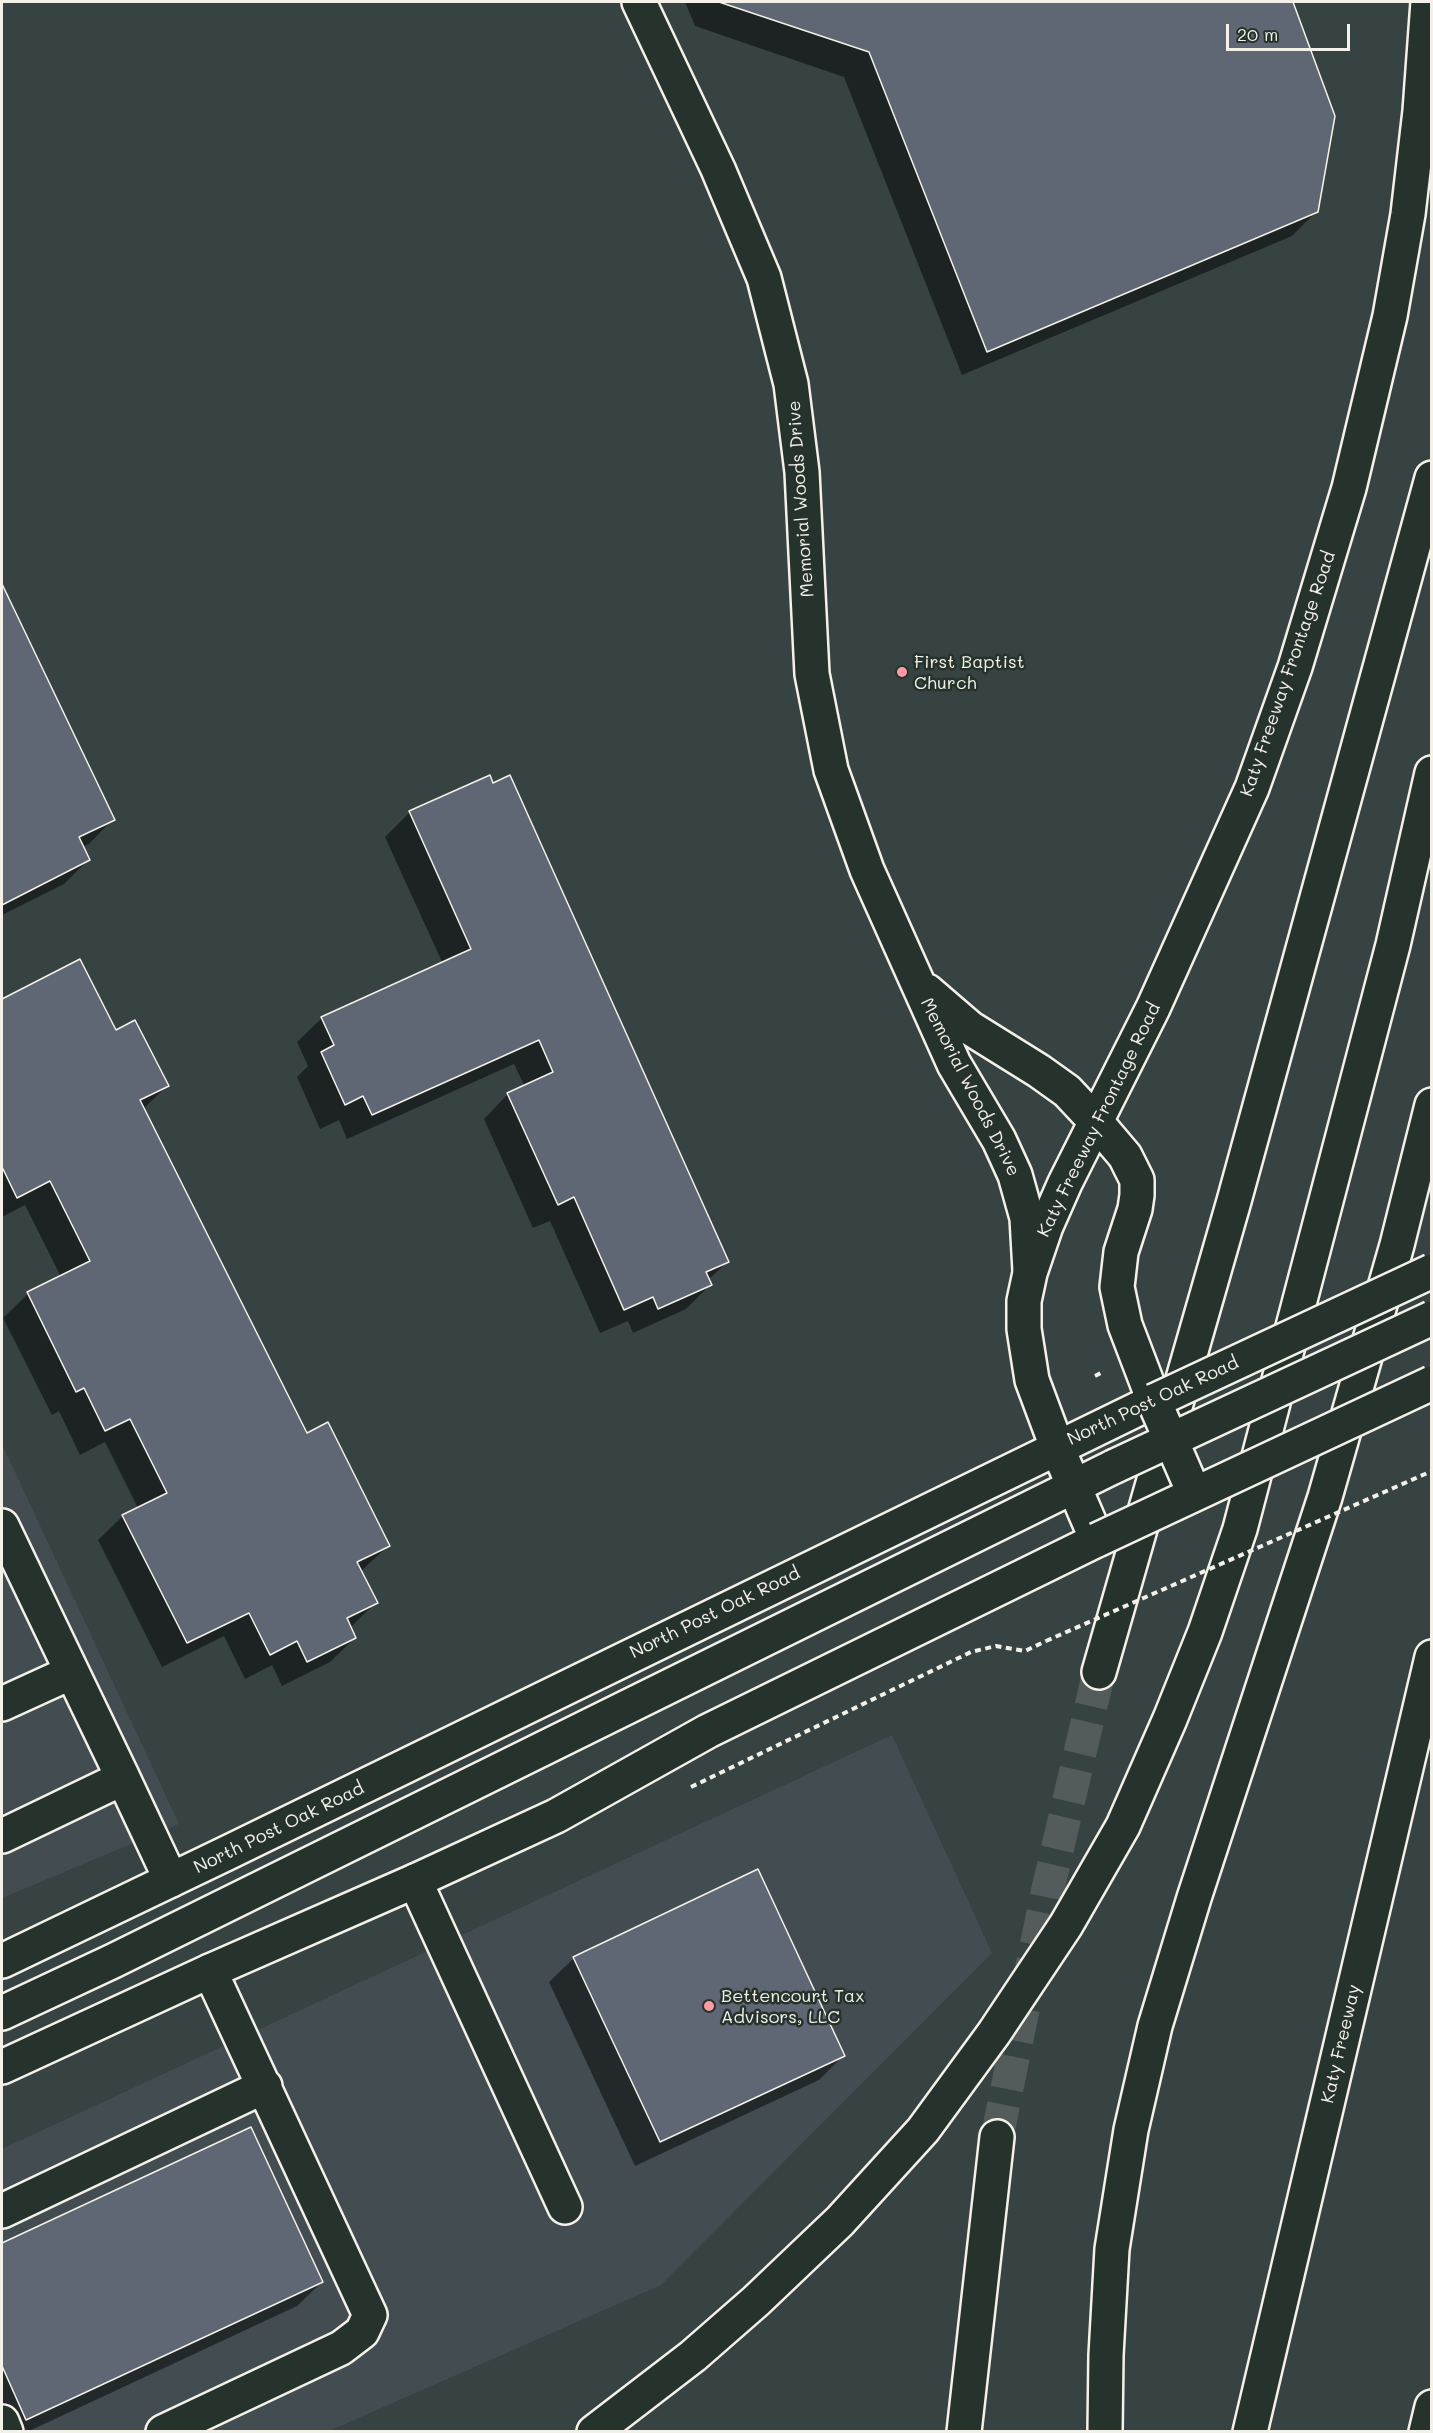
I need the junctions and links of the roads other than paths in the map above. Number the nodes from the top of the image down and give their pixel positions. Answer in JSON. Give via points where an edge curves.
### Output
{"nodes":[{"id":1,"x":639,"y":2,"type":"edge"},
{"id":2,"x":1428,"y":2,"type":"edge"},
{"id":3,"x":1431,"y":478,"type":"edge"},
{"id":4,"x":1431,"y":773,"type":"edge"},
{"id":5,"x":914,"y":972,"type":"junction"},
{"id":6,"x":1431,"y":1105,"type":"edge"},
{"id":7,"x":1097,"y":1123,"type":"junction"},
{"id":8,"x":1431,"y":1271,"type":"edge"},
{"id":9,"x":1030,"y":1274,"type":"junction"},
{"id":10,"x":1431,"y":1318,"type":"edge"},
{"id":11,"x":1431,"y":1383,"type":"edge"},
{"id":12,"x":1141,"y":1395,"type":"junction"},
{"id":13,"x":1170,"y":1440,"type":"junction"},
{"id":14,"x":1057,"y":1447,"type":"junction"},
{"id":15,"x":1074,"y":1487,"type":"junction"},
{"id":16,"x":1194,"y":1493,"type":"junction"},
{"id":17,"x":2,"y":1526,"type":"edge"},
{"id":18,"x":1097,"y":1540,"type":"junction"},
{"id":19,"x":1431,"y":1657,"type":"edge"},
{"id":20,"x":72,"y":1672,"type":"junction"},
{"id":21,"x":1099,"y":1672,"type":"tunnel mouth"},
{"id":22,"x":2,"y":1704,"type":"edge"},
{"id":23,"x":123,"y":1778,"type":"junction"},
{"id":24,"x":2,"y":1836,"type":"edge"},
{"id":25,"x":171,"y":1880,"type":"junction"},
{"id":26,"x":415,"y":1881,"type":"junction"},
{"id":27,"x":2,"y":1961,"type":"edge"},
{"id":28,"x":210,"y":1971,"type":"junction"},
{"id":29,"x":2,"y":2013,"type":"edge"},
{"id":30,"x":2,"y":2067,"type":"edge"},
{"id":31,"x":265,"y":2086,"type":"junction"},
{"id":32,"x":997,"y":2137,"type":"tunnel mouth"},
{"id":33,"x":565,"y":2207,"type":"dead end"},
{"id":34,"x":2,"y":2211,"type":"edge"},
{"id":35,"x":1431,"y":2407,"type":"edge"},
{"id":36,"x":2,"y":2422,"type":"edge"},
{"id":37,"x":6,"y":2432,"type":"edge"},
{"id":38,"x":163,"y":2432,"type":"edge"},
{"id":39,"x":594,"y":2432,"type":"edge"},
{"id":40,"x":964,"y":2432,"type":"edge"},
{"id":41,"x":1105,"y":2432,"type":"edge"},
{"id":42,"x":1250,"y":2432,"type":"edge"},
{"id":43,"x":1426,"y":2432,"type":"edge"}],
"edges":[{"from":1,"to":5,"type":"main road","name":"Memorial Woods Drive","via":[[718,169],[764,278],[791,384],[802,472],[812,674],[831,770],[867,870]]},
{"from":2,"to":7,"type":"main road","name":"Katy Freeway Frontage Road","via":[[1408,214],[1390,316],[1349,488],[1295,667],[1252,788]]},
{"from":3,"to":21,"type":"main road","via":[[1234,1201]]},
{"from":4,"to":39,"type":"main road","via":[[1393,945],[1240,1529],[1205,1632],[1123,1826],[1059,1935],[994,2034],[923,2130],[840,2221],[756,2301],[693,2356]]},
{"from":5,"to":7,"type":"main road","name":"Memorial Woods Drive","via":[[931,996],[951,1013],[1067,1091]]},
{"from":5,"to":9,"type":"main road","name":"Memorial Woods Drive","via":[[954,1064],[1015,1175],[1027,1218]]},
{"from":6,"to":41,"type":"main road","via":[[1397,1245],[1325,1497],[1155,2026],[1131,2130],[1112,2248]]},
{"from":7,"to":9,"type":"main road","name":"Katy Freeway Frontage Road","via":[[1046,1226]]},
{"from":7,"to":12,"type":"main road","name":"Memorial Woods Drive","via":[[1125,1156],[1137,1180],[1136,1209],[1121,1252],[1117,1287]]},
{"from":8,"to":12,"type":"main road","name":"North Post Oak Road","bridge":true},
{"from":9,"to":14,"type":"main road","name":"Katy Freeway Frontage Road","via":[[1024,1301],[1026,1356]]},
{"from":10,"to":13,"type":"main road","bridge":true},
{"from":11,"to":16,"type":"main road","bridge":true},
{"from":12,"to":13,"type":"main road","name":"Memorial Woods Drive","bridge":true},
{"from":12,"to":14,"type":"main road","name":"North Post Oak Road"},
{"from":13,"to":15,"type":"main road","bridge":true},
{"from":13,"to":16,"type":"main road","name":"Memorial Woods Drive","bridge":true},
{"from":14,"to":15,"type":"main road","name":"Katy Freeway Frontage Road"},
{"from":14,"to":25,"type":"main road","name":"North Post Oak Road"},
{"from":15,"to":18,"type":"main road","name":"Katy Freeway Frontage Road"},
{"from":15,"to":29,"type":"main road"},
{"from":16,"to":18,"type":"main road","bridge":true},
{"from":17,"to":20,"type":"main road"},
{"from":18,"to":26,"type":"main road","via":[[708,1731],[556,1816]]},
{"from":19,"to":42,"type":"main road","name":"Katy Freeway"},
{"from":20,"to":22,"type":"main road"},
{"from":20,"to":23,"type":"main road"},
{"from":23,"to":24,"type":"main road"},
{"from":23,"to":25,"type":"main road"},
{"from":25,"to":27,"type":"main road","name":"North Post Oak Road"},
{"from":26,"to":28,"type":"main road"},
{"from":26,"to":33,"type":"main road"},
{"from":28,"to":30,"type":"main road"},
{"from":28,"to":31,"type":"main road"},
{"from":31,"to":34,"type":"main road"},
{"from":31,"to":38,"type":"main road","via":[[370,2314],[362,2332],[341,2348]]},
{"from":32,"to":40,"type":"main road"},
{"from":35,"to":43,"type":"main road"},
{"from":36,"to":37,"type":"main road"}]}
